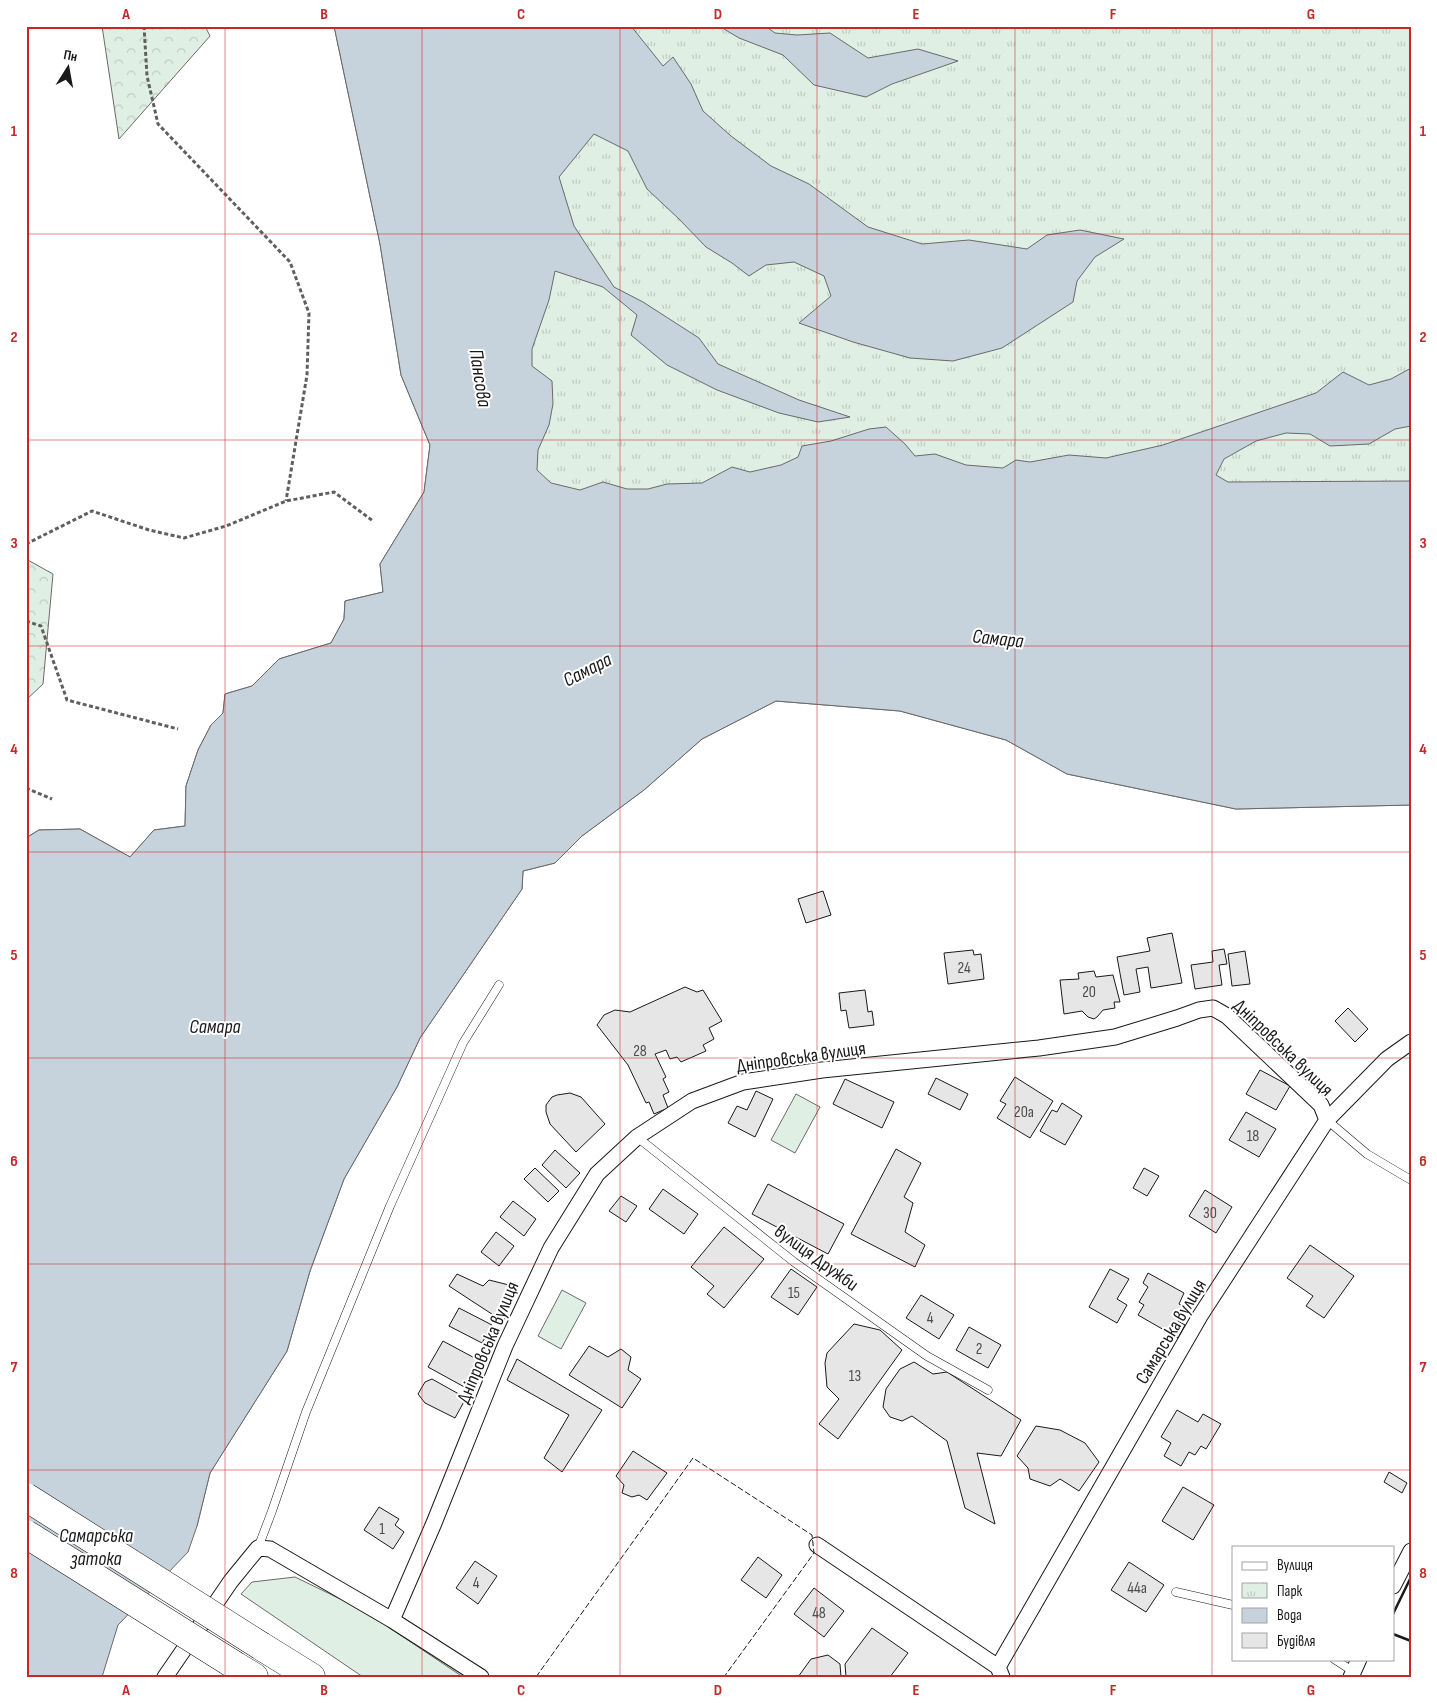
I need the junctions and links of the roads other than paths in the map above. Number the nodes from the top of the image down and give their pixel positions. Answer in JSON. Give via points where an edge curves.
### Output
{"nodes":[{"id":1,"x":499,"y":985,"type":"dead end"},
{"id":2,"x":1411,"y":1042,"type":"edge"},
{"id":3,"x":1327,"y":1120,"type":"junction"},
{"id":4,"x":637,"y":1136,"type":"junction"},
{"id":5,"x":1411,"y":1180,"type":"edge"},
{"id":6,"x":988,"y":1390,"type":"dead end"},
{"id":7,"x":26,"y":1497,"type":"edge"},
{"id":8,"x":26,"y":1534,"type":"edge"},
{"id":9,"x":817,"y":1544,"type":"dead end"},
{"id":10,"x":258,"y":1548,"type":"junction"},
{"id":11,"x":1411,"y":1551,"type":"edge"},
{"id":12,"x":1394,"y":1584,"type":"edge"},
{"id":13,"x":1176,"y":1592,"type":"dead end"},
{"id":14,"x":1232,"y":1605,"type":"edge"},
{"id":15,"x":392,"y":1620,"type":"junction"},
{"id":16,"x":1336,"y":1660,"type":"edge"},
{"id":17,"x":1355,"y":1669,"type":"edge"},
{"id":18,"x":245,"y":1671,"type":"edge"},
{"id":19,"x":1000,"y":1672,"type":"edge"},
{"id":20,"x":165,"y":1677,"type":"edge"},
{"id":21,"x":311,"y":1677,"type":"edge"},
{"id":22,"x":481,"y":1677,"type":"edge"}],
"edges":[{"from":1,"to":10,"type":"lane","via":[[463,1043],[390,1206],[306,1412]]},
{"from":2,"to":3,"type":"street","name":"Самарська вулиця","via":[[1387,1059]]},
{"from":3,"to":4,"type":"street","name":"Дніпровська вулиця","via":[[1320,1105],[1227,1016],[1213,1008],[1115,1037],[743,1082],[692,1101]]},
{"from":3,"to":5,"type":"lane","via":[[1367,1154]]},
{"from":3,"to":19,"type":"street","name":"Самарська вулиця","via":[[1200,1316]]},
{"from":4,"to":6,"type":"lane","name":"вулиця Дружби","via":[[802,1268],[927,1356]]},
{"from":4,"to":15,"type":"street","name":"Дніпровська вулиця","via":[[597,1174],[551,1248],[506,1346]]},
{"from":7,"to":21,"type":"highway","bridge":true},
{"from":8,"to":18,"type":"highway","bridge":true},
{"from":9,"to":19,"type":"street","name":"Самарська вулиця"},
{"from":10,"to":15,"type":"street","via":[[270,1549]]},
{"from":10,"to":20,"type":"street","via":[[231,1581]]},
{"from":11,"to":12,"type":"street"},
{"from":13,"to":14,"type":"lane"},
{"from":15,"to":22,"type":"street"},
{"from":16,"to":17,"type":"lane"}]}
